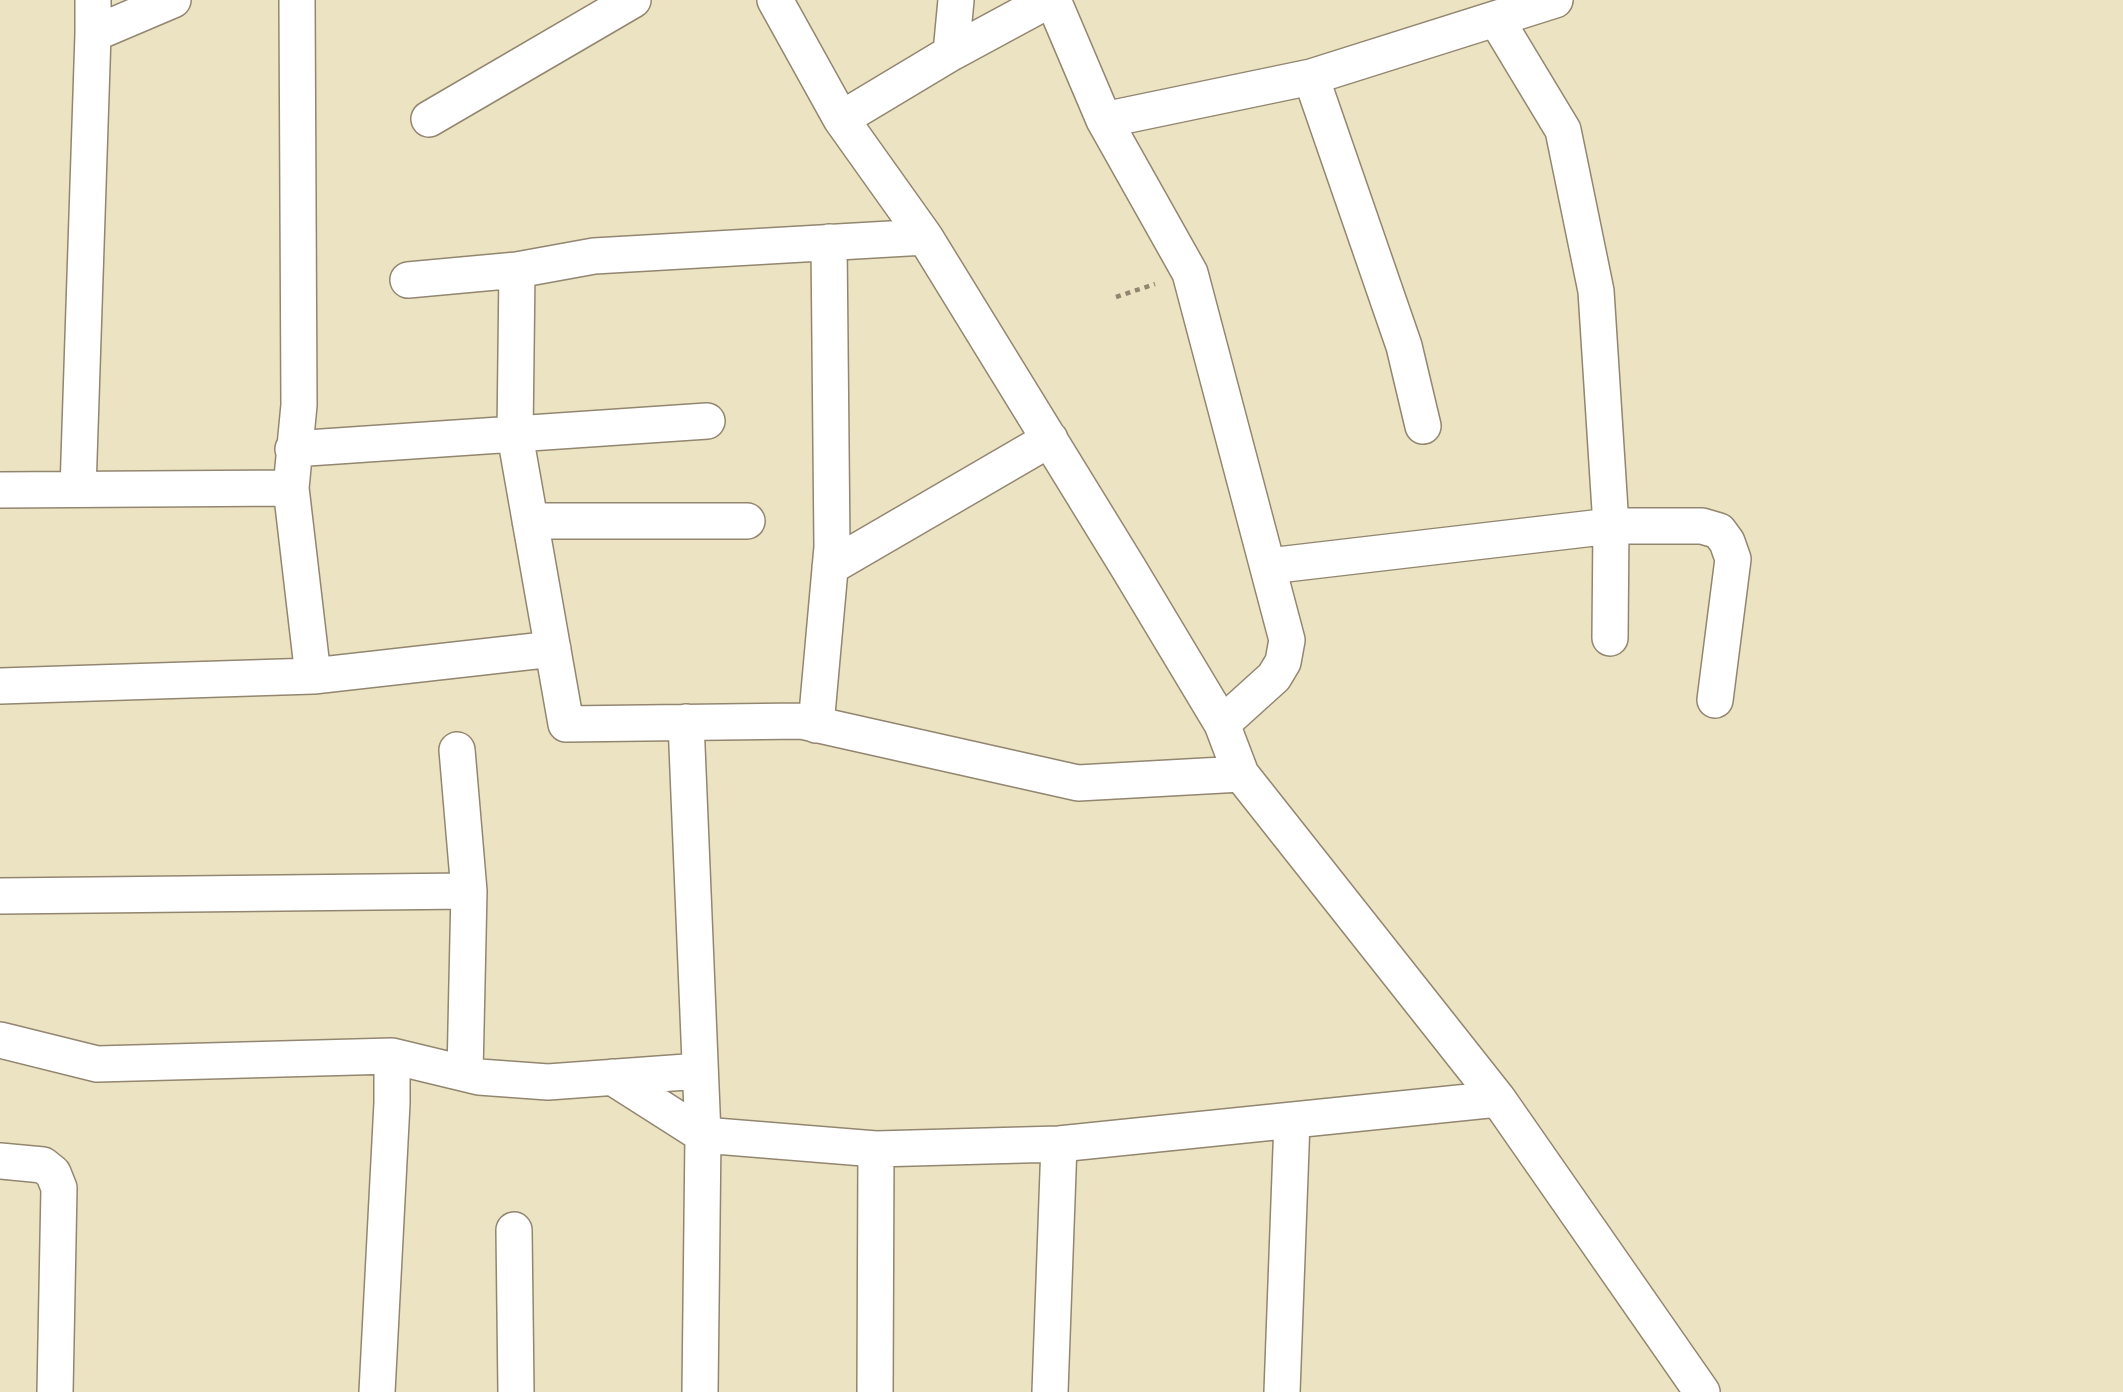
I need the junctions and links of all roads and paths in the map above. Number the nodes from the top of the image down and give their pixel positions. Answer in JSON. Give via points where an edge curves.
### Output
{"nodes":[{"id":1,"x":93,"y":0,"type":"edge"},
{"id":2,"x":173,"y":0,"type":"edge"},
{"id":3,"x":297,"y":0,"type":"edge"},
{"id":4,"x":633,"y":0,"type":"edge"},
{"id":5,"x":775,"y":0,"type":"edge"},
{"id":6,"x":957,"y":0,"type":"edge"},
{"id":7,"x":1051,"y":0,"type":"edge"},
{"id":8,"x":1555,"y":0,"type":"edge"},
{"id":9,"x":1496,"y":19,"type":"junction"},
{"id":10,"x":93,"y":34,"type":"junction"},
{"id":11,"x":951,"y":53,"type":"junction"},
{"id":12,"x":1311,"y":77,"type":"junction"},
{"id":13,"x":429,"y":119,"type":"dead end"},
{"id":14,"x":841,"y":119,"type":"junction"},
{"id":15,"x":1104,"y":120,"type":"junction"},
{"id":16,"x":925,"y":237,"type":"junction"},
{"id":17,"x":829,"y":242,"type":"junction"},
{"id":18,"x":517,"y":270,"type":"junction"},
{"id":19,"x":408,"y":280,"type":"dead end"},
{"id":20,"x":707,"y":421,"type":"dead end"},
{"id":21,"x":1423,"y":426,"type":"dead end"},
{"id":22,"x":515,"y":435,"type":"junction"},
{"id":23,"x":1050,"y":439,"type":"junction"},
{"id":24,"x":293,"y":449,"type":"junction"},
{"id":25,"x":291,"y":488,"type":"junction"},
{"id":26,"x":78,"y":489,"type":"junction"},
{"id":27,"x":0,"y":491,"type":"edge"},
{"id":28,"x":530,"y":521,"type":"junction"},
{"id":29,"x":747,"y":521,"type":"dead end"},
{"id":30,"x":1611,"y":526,"type":"junction"},
{"id":31,"x":830,"y":566,"type":"junction"},
{"id":32,"x":1269,"y":566,"type":"junction"},
{"id":33,"x":1610,"y":638,"type":"dead end"},
{"id":34,"x":553,"y":649,"type":"junction"},
{"id":35,"x":313,"y":676,"type":"junction"},
{"id":36,"x":0,"y":686,"type":"edge"},
{"id":37,"x":1715,"y":700,"type":"dead end"},
{"id":38,"x":686,"y":722,"type":"junction"},
{"id":39,"x":1222,"y":724,"type":"junction"},
{"id":40,"x":816,"y":725,"type":"junction"},
{"id":41,"x":457,"y":750,"type":"dead end"},
{"id":42,"x":1241,"y":774,"type":"junction"},
{"id":43,"x":469,"y":891,"type":"junction"},
{"id":44,"x":0,"y":896,"type":"edge"},
{"id":45,"x":0,"y":1041,"type":"edge"},
{"id":46,"x":392,"y":1056,"type":"junction"},
{"id":47,"x":701,"y":1071,"type":"junction"},
{"id":48,"x":465,"y":1073,"type":"junction"},
{"id":49,"x":612,"y":1077,"type":"junction"},
{"id":50,"x":1498,"y":1099,"type":"junction"},
{"id":51,"x":1292,"y":1121,"type":"junction"},
{"id":52,"x":703,"y":1135,"type":"junction"},
{"id":53,"x":1059,"y":1144,"type":"junction"},
{"id":54,"x":876,"y":1149,"type":"junction"},
{"id":55,"x":0,"y":1161,"type":"edge"},
{"id":56,"x":514,"y":1230,"type":"dead end"},
{"id":57,"x":55,"y":1392,"type":"edge"},
{"id":58,"x":377,"y":1392,"type":"edge"},
{"id":59,"x":516,"y":1392,"type":"edge"},
{"id":60,"x":700,"y":1392,"type":"edge"},
{"id":61,"x":875,"y":1392,"type":"edge"},
{"id":62,"x":1050,"y":1392,"type":"edge"},
{"id":63,"x":1282,"y":1392,"type":"edge"},
{"id":64,"x":1702,"y":1392,"type":"edge"}],
"edges":[{"from":1,"to":10,"type":"street"},
{"from":2,"to":10,"type":"street"},
{"from":3,"to":24,"type":"street","via":[[299,405]]},
{"from":4,"to":13,"type":"street"},
{"from":5,"to":14,"type":"street"},
{"from":6,"to":11,"type":"street"},
{"from":7,"to":11,"type":"street"},
{"from":7,"to":15,"type":"street"},
{"from":8,"to":9,"type":"street"},
{"from":9,"to":12,"type":"street"},
{"from":9,"to":30,"type":"street","via":[[1563,130],[1596,291]]},
{"from":10,"to":26,"type":"street"},
{"from":11,"to":14,"type":"street"},
{"from":12,"to":15,"type":"street"},
{"from":12,"to":21,"type":"street","via":[[1404,346]]},
{"from":14,"to":16,"type":"street"},
{"from":15,"to":32,"type":"street","via":[[1190,273]]},
{"from":16,"to":17,"type":"street"},
{"from":16,"to":23,"type":"street"},
{"from":17,"to":18,"type":"street","via":[[594,256]]},
{"from":17,"to":31,"type":"street"},
{"from":18,"to":19,"type":"street"},
{"from":18,"to":22,"type":"street"},
{"from":20,"to":22,"type":"street"},
{"from":22,"to":24,"type":"street"},
{"from":22,"to":28,"type":"street"},
{"from":23,"to":31,"type":"street"},
{"from":23,"to":39,"type":"street"},
{"from":24,"to":25,"type":"street"},
{"from":25,"to":26,"type":"street"},
{"from":25,"to":35,"type":"street"},
{"from":26,"to":27,"type":"street"},
{"from":28,"to":29,"type":"street"},
{"from":28,"to":34,"type":"street"},
{"from":30,"to":32,"type":"street"},
{"from":30,"to":33,"type":"street"},
{"from":30,"to":37,"type":"street","via":[[1702,526],[1719,531],[1727,542],[1733,559]]},
{"from":31,"to":40,"type":"street"},
{"from":32,"to":39,"type":"street","via":[[1287,640],[1283,662],[1274,677]]},
{"from":34,"to":35,"type":"street"},
{"from":34,"to":38,"type":"street","via":[[566,724]]},
{"from":35,"to":36,"type":"street"},
{"from":38,"to":40,"type":"street","via":[[801,721]]},
{"from":38,"to":47,"type":"street"},
{"from":39,"to":42,"type":"street"},
{"from":40,"to":42,"type":"street","via":[[1078,783]]},
{"from":41,"to":43,"type":"street"},
{"from":42,"to":50,"type":"street"},
{"from":43,"to":44,"type":"street"},
{"from":43,"to":48,"type":"street"},
{"from":45,"to":46,"type":"street","via":[[97,1064]]},
{"from":46,"to":48,"type":"street"},
{"from":46,"to":58,"type":"street"},
{"from":47,"to":49,"type":"street"},
{"from":47,"to":52,"type":"street"},
{"from":48,"to":49,"type":"street","via":[[548,1082]]},
{"from":49,"to":52,"type":"street"},
{"from":50,"to":51,"type":"street"},
{"from":50,"to":64,"type":"street"},
{"from":51,"to":53,"type":"street"},
{"from":51,"to":63,"type":"street"},
{"from":52,"to":54,"type":"street"},
{"from":52,"to":60,"type":"street"},
{"from":53,"to":54,"type":"street"},
{"from":53,"to":62,"type":"street"},
{"from":54,"to":61,"type":"street"},
{"from":55,"to":57,"type":"street","via":[[43,1164],[59,1188]]},
{"from":56,"to":59,"type":"street"}]}
